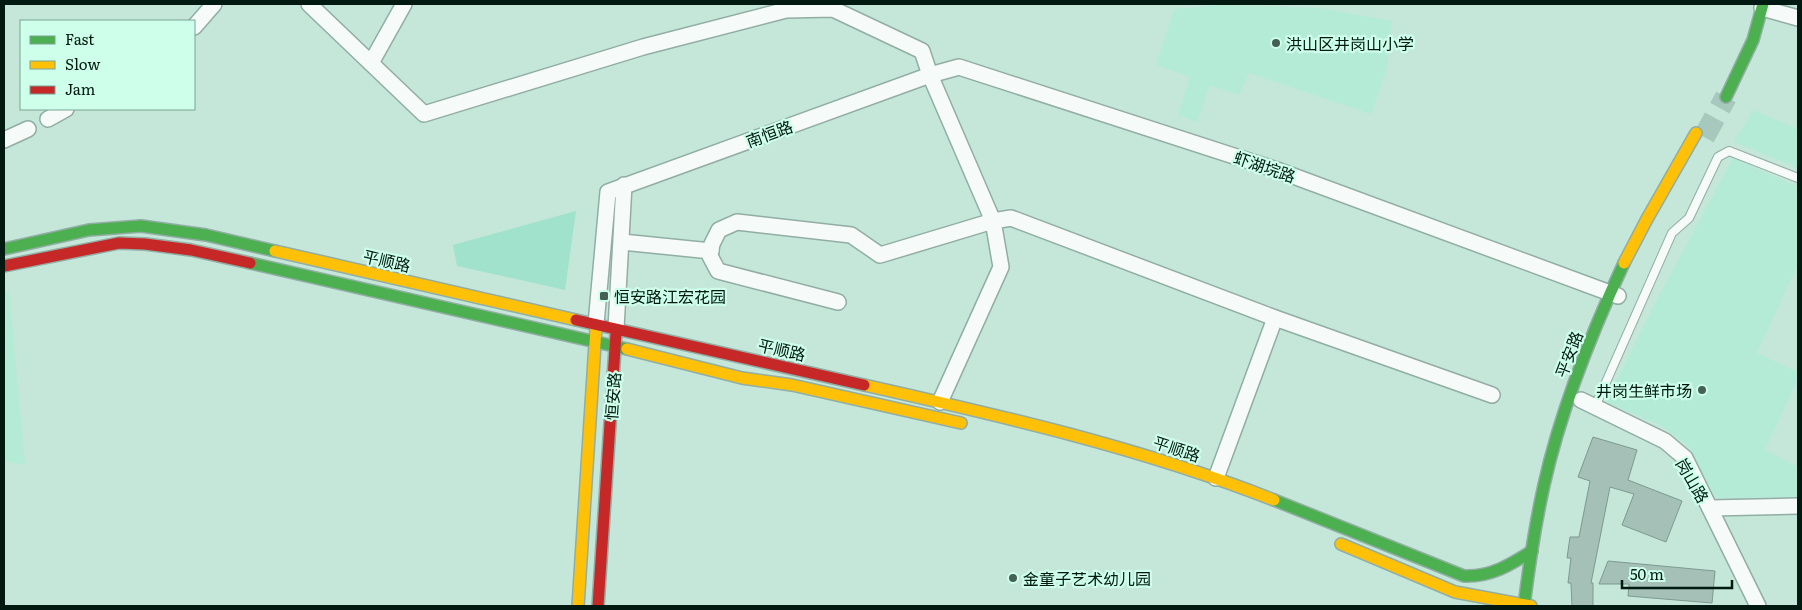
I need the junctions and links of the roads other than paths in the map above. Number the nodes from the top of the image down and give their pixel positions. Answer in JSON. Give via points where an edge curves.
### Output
{"nodes":[{"id":1,"x":214,"y":4,"type":"edge"},
{"id":2,"x":309,"y":4,"type":"edge"},
{"id":3,"x":404,"y":4,"type":"edge"},
{"id":4,"x":1759,"y":5,"type":"edge"},
{"id":5,"x":833,"y":6,"type":"edge"},
{"id":6,"x":1798,"y":18,"type":"edge"},
{"id":7,"x":195,"y":26,"type":"edge"},
{"id":8,"x":371,"y":63,"type":"junction"},
{"id":9,"x":930,"y":75,"type":"junction"},
{"id":10,"x":1722,"y":95,"type":"tunnel mouth"},
{"id":11,"x":64,"y":110,"type":"edge"},
{"id":12,"x":48,"y":119,"type":"dead end"},
{"id":13,"x":28,"y":129,"type":"dead end"},
{"id":14,"x":1700,"y":135,"type":"tunnel mouth"},
{"id":15,"x":4,"y":140,"type":"edge"},
{"id":16,"x":1798,"y":178,"type":"edge"},
{"id":17,"x":624,"y":185,"type":"junction"},
{"id":18,"x":608,"y":192,"type":"joint"},
{"id":19,"x":993,"y":221,"type":"junction"},
{"id":20,"x":622,"y":242,"type":"junction"},
{"id":21,"x":4,"y":249,"type":"edge"},
{"id":22,"x":711,"y":251,"type":"junction"},
{"id":23,"x":4,"y":266,"type":"edge"},
{"id":24,"x":1614,"y":295,"type":"junction"},
{"id":25,"x":838,"y":302,"type":"dead end"},
{"id":26,"x":1275,"y":318,"type":"junction"},
{"id":27,"x":596,"y":324,"type":"junction"},
{"id":28,"x":616,"y":328,"type":"junction"},
{"id":29,"x":595,"y":342,"type":"junction"},
{"id":30,"x":615,"y":346,"type":"junction"},
{"id":31,"x":1589,"y":375,"type":"dead end"},
{"id":32,"x":1492,"y":395,"type":"dead end"},
{"id":33,"x":1581,"y":400,"type":"dead end"},
{"id":34,"x":940,"y":402,"type":"junction"},
{"id":35,"x":1595,"y":407,"type":"junction"},
{"id":36,"x":976,"y":426,"type":"dead end"},
{"id":37,"x":1216,"y":478,"type":"junction"},
{"id":38,"x":1798,"y":506,"type":"edge"},
{"id":39,"x":1710,"y":508,"type":"junction"},
{"id":40,"x":1332,"y":540,"type":"dead end"},
{"id":41,"x":1532,"y":551,"type":"junction"},
{"id":42,"x":1455,"y":592,"type":"junction"},
{"id":43,"x":578,"y":606,"type":"edge"},
{"id":44,"x":598,"y":606,"type":"edge"},
{"id":45,"x":1479,"y":606,"type":"edge"},
{"id":46,"x":1526,"y":606,"type":"edge"},
{"id":47,"x":1758,"y":606,"type":"edge"}],
"edges":[{"from":1,"to":7,"type":"street"},
{"from":2,"to":8,"type":"street"},
{"from":3,"to":8,"type":"street"},
{"from":4,"to":6,"type":"street"},
{"from":4,"to":10,"type":"main road","via":[[1747,53]]},
{"from":5,"to":8,"type":"street","via":[[786,10],[643,47],[424,114]]},
{"from":5,"to":9,"type":"street","via":[[922,51]]},
{"from":9,"to":17,"type":"street","name":"南恒路"},
{"from":9,"to":19,"type":"street"},
{"from":9,"to":24,"type":"street","name":"虾湖垸路","via":[[959,67],[987,76],[1277,170]]},
{"from":11,"to":12,"type":"street"},
{"from":13,"to":15,"type":"street"},
{"from":14,"to":24,"type":"main road","name":"平安路","via":[[1637,258]]},
{"from":16,"to":35,"type":"lane","via":[[1729,151],[1718,157],[1689,218],[1672,233]]},
{"from":17,"to":18,"type":"street","name":"南恒路"},
{"from":17,"to":20,"type":"street","name":"恒安路"},
{"from":18,"to":27,"type":"street","name":"恒安路"},
{"from":19,"to":22,"type":"street","via":[[880,254],[851,235],[737,222],[719,230]]},
{"from":19,"to":26,"type":"street","via":[[1011,218]]},
{"from":19,"to":34,"type":"street","via":[[1001,267]]},
{"from":20,"to":22,"type":"street"},
{"from":20,"to":28,"type":"street","name":"恒安路"},
{"from":21,"to":27,"type":"main road","name":"平顺路","via":[[115,227],[185,231]]},
{"from":22,"to":25,"type":"street","via":[[710,256],[718,271]]},
{"from":23,"to":29,"type":"main road","name":"平顺路","via":[[119,243],[175,248]]},
{"from":24,"to":31,"type":"main road","name":"平安路"},
{"from":24,"to":41,"type":"main road","name":"平安路","via":[[1597,323],[1558,432],[1544,483]]},
{"from":26,"to":32,"type":"street"},
{"from":26,"to":37,"type":"street"},
{"from":27,"to":28,"type":"main road","name":"平顺路"},
{"from":27,"to":29,"type":"main road","name":"恒安路"},
{"from":28,"to":30,"type":"main road","name":"恒安路"},
{"from":28,"to":34,"type":"main road","name":"平顺路"},
{"from":29,"to":30,"type":"main road","name":"平顺路"},
{"from":29,"to":43,"type":"main road","name":"恒安路"},
{"from":30,"to":36,"type":"main road","name":"平顺路","via":[[742,378],[792,385]]},
{"from":30,"to":44,"type":"main road","name":"恒安路"},
{"from":33,"to":35,"type":"street","name":"岗山路"},
{"from":34,"to":37,"type":"main road","name":"平顺路","via":[[1106,444]]},
{"from":35,"to":39,"type":"street","name":"岗山路","via":[[1665,441],[1685,458]]},
{"from":37,"to":41,"type":"main road","name":"平顺路","via":[[1464,576],[1493,574]]},
{"from":38,"to":39,"type":"street"},
{"from":39,"to":47,"type":"street","name":"岗山路"},
{"from":40,"to":42,"type":"main road"},
{"from":41,"to":46,"type":"main road","name":"平安路"},
{"from":42,"to":45,"type":"main road"},
{"from":42,"to":46,"type":"main road"}]}
